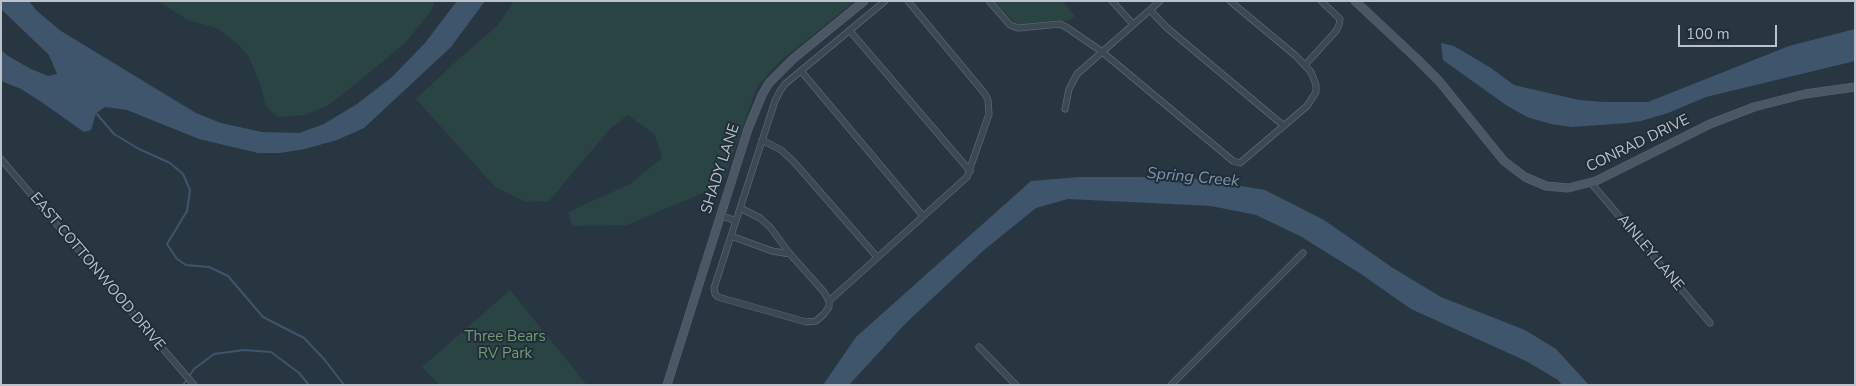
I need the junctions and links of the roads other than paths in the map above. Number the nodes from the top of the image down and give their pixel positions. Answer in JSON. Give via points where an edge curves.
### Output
{"nodes":[{"id":1,"x":864,"y":1,"type":"edge"},
{"id":2,"x":885,"y":1,"type":"edge"},
{"id":3,"x":908,"y":1,"type":"edge"},
{"id":4,"x":989,"y":1,"type":"edge"},
{"id":5,"x":1112,"y":1,"type":"edge"},
{"id":6,"x":1160,"y":1,"type":"edge"},
{"id":7,"x":1230,"y":1,"type":"edge"},
{"id":8,"x":1321,"y":1,"type":"edge"},
{"id":9,"x":1355,"y":1,"type":"edge"},
{"id":10,"x":1150,"y":10,"type":"junction"},
{"id":11,"x":1133,"y":24,"type":"junction"},
{"id":12,"x":850,"y":31,"type":"junction"},
{"id":13,"x":1101,"y":51,"type":"junction"},
{"id":14,"x":1304,"y":65,"type":"junction"},
{"id":15,"x":801,"y":71,"type":"junction"},
{"id":16,"x":1855,"y":87,"type":"edge"},
{"id":17,"x":1065,"y":109,"type":"dead end"},
{"id":18,"x":1284,"y":126,"type":"junction"},
{"id":19,"x":762,"y":140,"type":"junction"},
{"id":20,"x":1,"y":159,"type":"edge"},
{"id":21,"x":970,"y":171,"type":"junction"},
{"id":22,"x":1591,"y":183,"type":"junction"},
{"id":23,"x":740,"y":208,"type":"junction"},
{"id":24,"x":720,"y":215,"type":"junction"},
{"id":25,"x":923,"y":216,"type":"junction"},
{"id":26,"x":736,"y":221,"type":"junction"},
{"id":27,"x":731,"y":236,"type":"junction"},
{"id":28,"x":1303,"y":253,"type":"dead end"},
{"id":29,"x":790,"y":254,"type":"junction"},
{"id":30,"x":877,"y":257,"type":"junction"},
{"id":31,"x":829,"y":301,"type":"junction"},
{"id":32,"x":1710,"y":323,"type":"dead end"},
{"id":33,"x":979,"y":347,"type":"dead end"},
{"id":34,"x":194,"y":385,"type":"edge"},
{"id":35,"x":667,"y":385,"type":"edge"},
{"id":36,"x":1016,"y":385,"type":"edge"},
{"id":37,"x":1171,"y":385,"type":"edge"}],
"edges":[{"from":1,"to":24,"type":"main road","name":"SHADY LANE","via":[[769,83],[748,129]]},
{"from":2,"to":12,"type":"street"},
{"from":3,"to":21,"type":"street","via":[[988,100],[988,114]]},
{"from":4,"to":13,"type":"street","via":[[1010,25],[1018,28],[1060,24]]},
{"from":5,"to":11,"type":"street"},
{"from":6,"to":10,"type":"street"},
{"from":7,"to":14,"type":"street"},
{"from":8,"to":14,"type":"street","via":[[1340,19],[1339,24]]},
{"from":9,"to":22,"type":"main road","name":"CONRAD DRIVE","via":[[1433,75],[1513,169],[1536,183],[1557,188]]},
{"from":10,"to":11,"type":"street"},
{"from":10,"to":18,"type":"street"},
{"from":11,"to":13,"type":"street"},
{"from":12,"to":15,"type":"street"},
{"from":12,"to":21,"type":"street"},
{"from":13,"to":17,"type":"street","via":[[1077,74],[1069,89]]},
{"from":13,"to":18,"type":"street","via":[[1236,163]]},
{"from":14,"to":18,"type":"street","via":[[1315,79],[1316,92],[1307,106]]},
{"from":15,"to":19,"type":"street","via":[[780,91]]},
{"from":15,"to":25,"type":"street"},
{"from":16,"to":22,"type":"main road","name":"CONRAD DRIVE","via":[[1778,100],[1733,114]]},
{"from":19,"to":23,"type":"street"},
{"from":19,"to":30,"type":"street","via":[[777,147],[794,162]]},
{"from":20,"to":34,"type":"street","name":"EAST COTTONWOOD DRIVE"},
{"from":21,"to":25,"type":"street"},
{"from":22,"to":32,"type":"street","name":"AINLEY LANE"},
{"from":23,"to":26,"type":"street"},
{"from":23,"to":29,"type":"street","via":[[770,227]]},
{"from":24,"to":26,"type":"street"},
{"from":24,"to":35,"type":"main road","name":"SHADY LANE"},
{"from":25,"to":30,"type":"street"},
{"from":26,"to":27,"type":"street"},
{"from":27,"to":29,"type":"street"},
{"from":27,"to":31,"type":"street","via":[[714,288],[718,297],[806,322],[816,321],[824,314]]},
{"from":28,"to":37,"type":"street"},
{"from":29,"to":31,"type":"street"},
{"from":30,"to":31,"type":"street"},
{"from":33,"to":36,"type":"street"}]}
